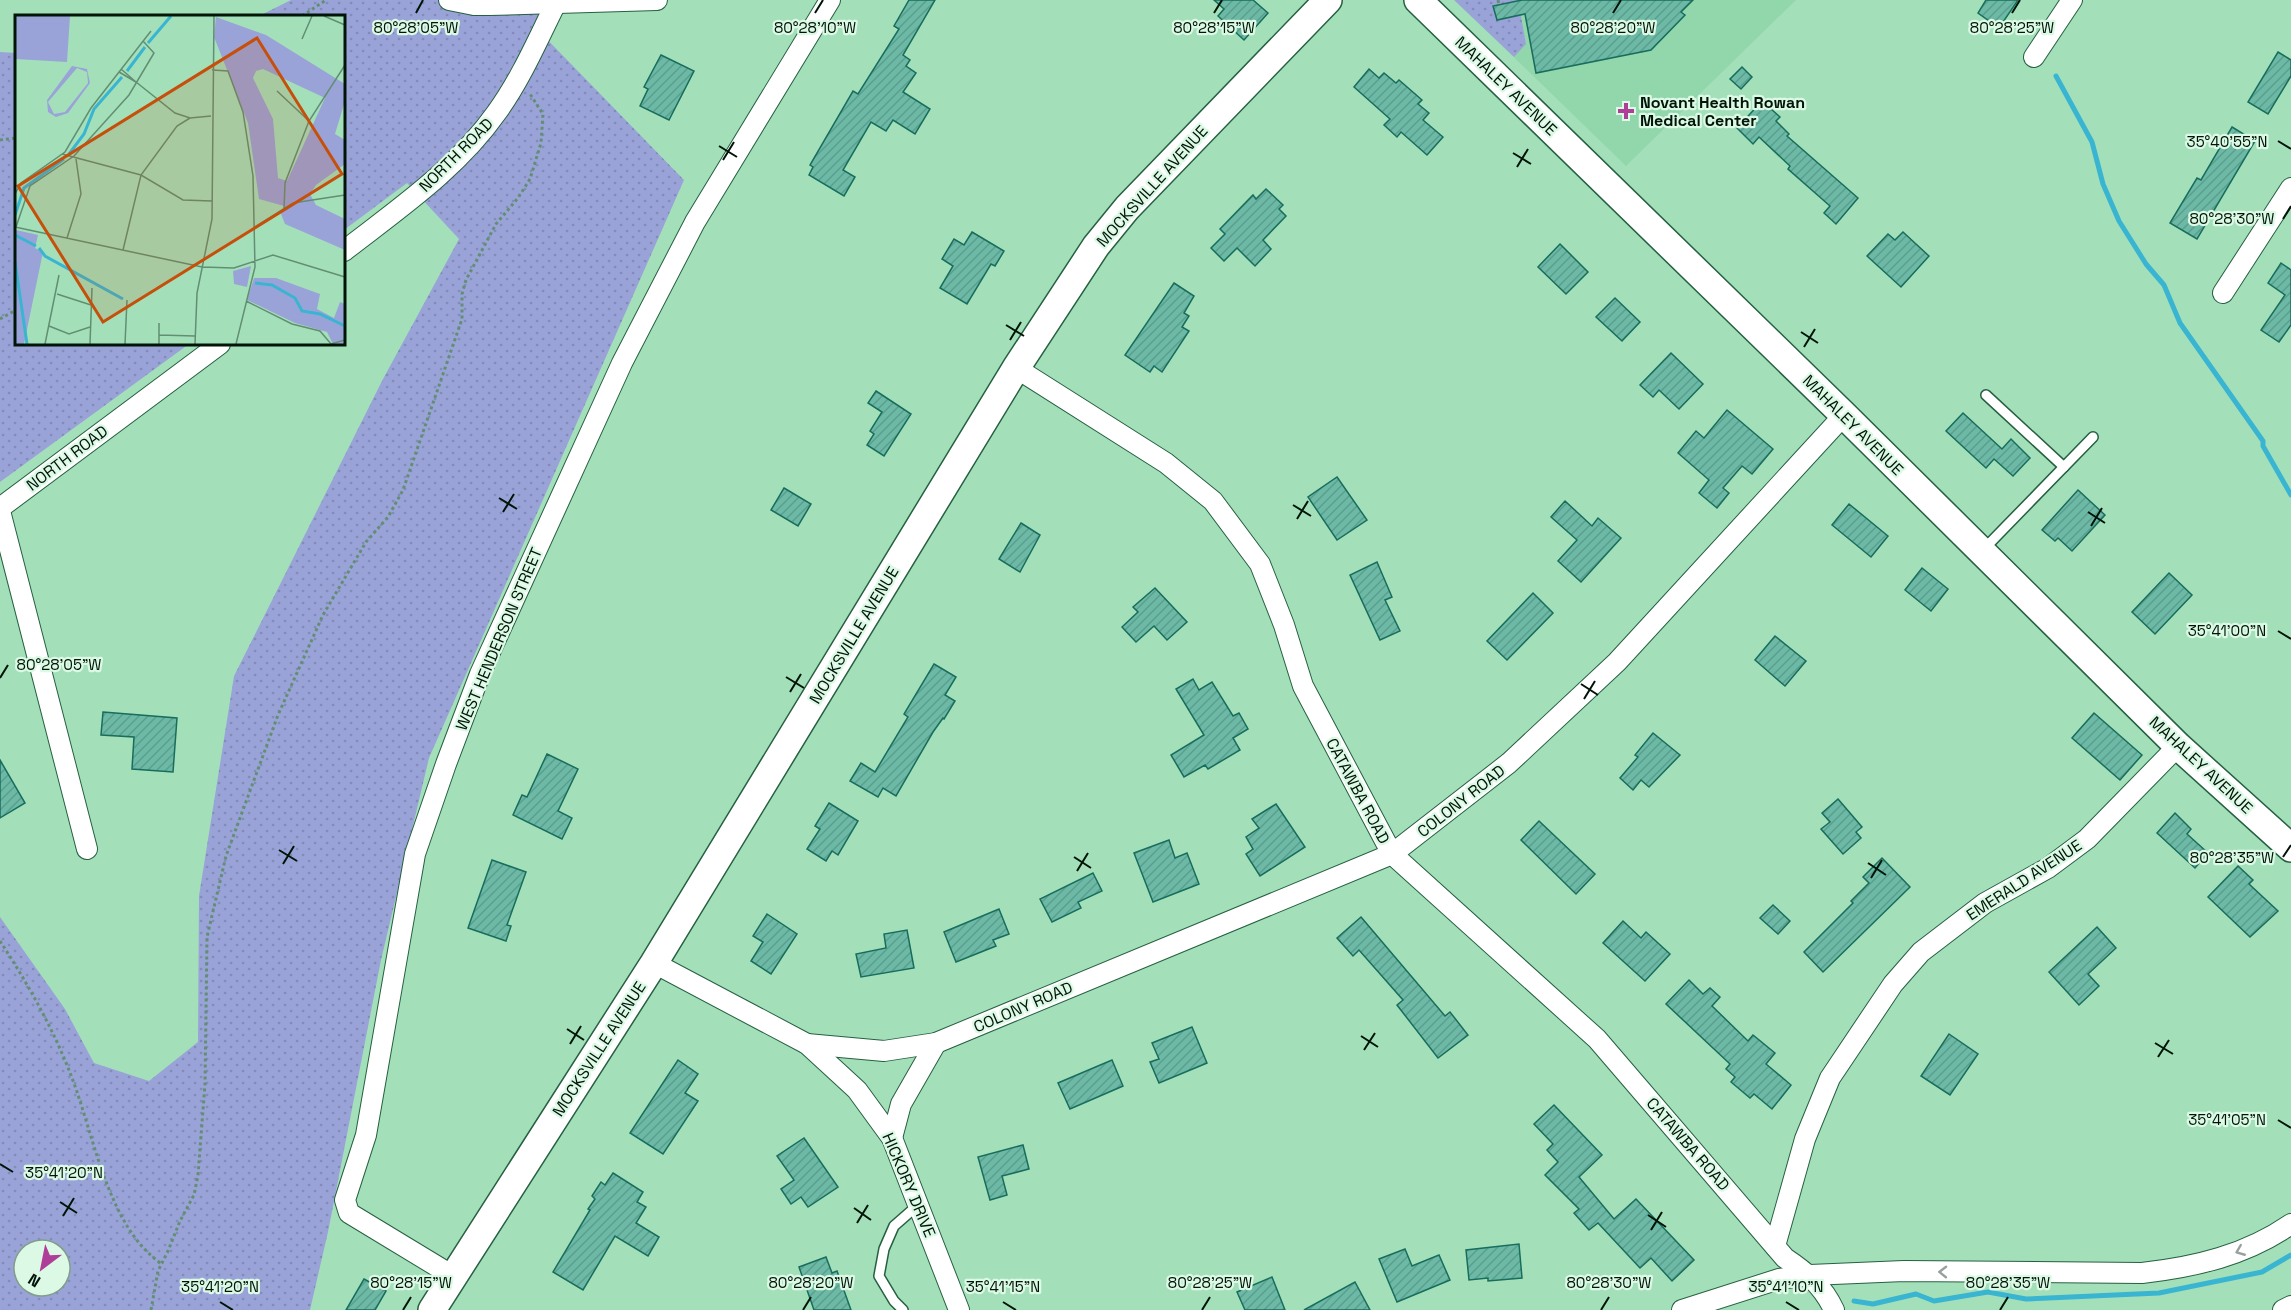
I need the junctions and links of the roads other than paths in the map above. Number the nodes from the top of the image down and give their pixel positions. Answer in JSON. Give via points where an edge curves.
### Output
{"nodes":[{"id":1,"x":449,"y":0,"type":"edge"},
{"id":2,"x":657,"y":0,"type":"edge"},
{"id":3,"x":1328,"y":0,"type":"edge"},
{"id":4,"x":1418,"y":0,"type":"edge"},
{"id":5,"x":2072,"y":0,"type":"edge"},
{"id":6,"x":825,"y":1,"type":"edge"},
{"id":7,"x":556,"y":3,"type":"junction"},
{"id":8,"x":2034,"y":57,"type":"dead end"},
{"id":9,"x":2291,"y":188,"type":"edge"},
{"id":10,"x":345,"y":249,"type":"edge"},
{"id":11,"x":2223,"y":293,"type":"dead end"},
{"id":12,"x":219,"y":345,"type":"edge"},
{"id":13,"x":1016,"y":368,"type":"junction"},
{"id":14,"x":1986,"y":395,"type":"dead end"},
{"id":15,"x":1844,"y":416,"type":"junction"},
{"id":16,"x":2093,"y":437,"type":"dead end"},
{"id":17,"x":2064,"y":467,"type":"junction"},
{"id":18,"x":0,"y":509,"type":"edge"},
{"id":19,"x":1981,"y":552,"type":"junction"},
{"id":20,"x":2178,"y":746,"type":"junction"},
{"id":21,"x":2291,"y":848,"type":"edge"},
{"id":22,"x":87,"y":849,"type":"dead end"},
{"id":23,"x":1392,"y":854,"type":"junction"},
{"id":24,"x":654,"y":963,"type":"junction"},
{"id":25,"x":936,"y":1043,"type":"junction"},
{"id":26,"x":807,"y":1044,"type":"junction"},
{"id":27,"x":892,"y":1138,"type":"junction"},
{"id":28,"x":918,"y":1205,"type":"junction"},
{"id":29,"x":2291,"y":1224,"type":"edge"},
{"id":30,"x":1775,"y":1246,"type":"junction"},
{"id":31,"x":1810,"y":1275,"type":"junction"},
{"id":32,"x":453,"y":1276,"type":"junction"},
{"id":33,"x":2291,"y":1306,"type":"edge"},
{"id":34,"x":432,"y":1310,"type":"edge"},
{"id":35,"x":903,"y":1310,"type":"edge"},
{"id":36,"x":959,"y":1310,"type":"edge"},
{"id":37,"x":1682,"y":1310,"type":"edge"},
{"id":38,"x":1834,"y":1310,"type":"edge"},
{"id":39,"x":2283,"y":1310,"type":"edge"}],
"edges":[{"from":1,"to":7,"type":"street","via":[[474,5]]},
{"from":2,"to":7,"type":"street"},
{"from":3,"to":13,"type":"street","name":"MOCKSVILLE AVENUE","via":[[1127,208],[1096,246]]},
{"from":4,"to":15,"type":"street","name":"MAHALEY AVENUE"},
{"from":5,"to":8,"type":"street"},
{"from":6,"to":32,"type":"street","name":"WEST HENDERSON STREET","via":[[695,222],[622,363],[480,674],[416,854],[366,1135],[345,1200],[349,1213]]},
{"from":7,"to":10,"type":"street","name":"NORTH ROAD","via":[[498,111],[459,156],[415,196]]},
{"from":9,"to":11,"type":"street"},
{"from":12,"to":18,"type":"street","name":"NORTH ROAD"},
{"from":13,"to":23,"type":"street","name":"CATAWBA ROAD","via":[[1166,463],[1213,501],[1260,564],[1303,686]]},
{"from":13,"to":24,"type":"street","name":"MOCKSVILLE AVENUE"},
{"from":14,"to":17,"type":"lane"},
{"from":15,"to":19,"type":"street","name":"MAHALEY AVENUE"},
{"from":15,"to":23,"type":"street","name":"COLONY ROAD","via":[[1617,662],[1509,764]]},
{"from":16,"to":17,"type":"lane"},
{"from":17,"to":19,"type":"lane"},
{"from":18,"to":22,"type":"street"},
{"from":19,"to":20,"type":"street","name":"MAHALEY AVENUE"},
{"from":20,"to":21,"type":"street","name":"MAHALEY AVENUE"},
{"from":20,"to":30,"type":"street","name":"EMERALD AVENUE","via":[[2087,839],[2048,868],[1985,903],[1921,952],[1893,984],[1830,1078],[1805,1139]]},
{"from":23,"to":25,"type":"street","name":"COLONY ROAD"},
{"from":23,"to":30,"type":"street","name":"CATAWBA ROAD","via":[[1597,1039]]},
{"from":24,"to":26,"type":"street","name":"HICKORY DRIVE"},
{"from":24,"to":32,"type":"street","name":"MOCKSVILLE AVENUE"},
{"from":25,"to":26,"type":"street","name":"COLONY ROAD","via":[[884,1051]]},
{"from":25,"to":27,"type":"street","via":[[902,1104]]},
{"from":26,"to":27,"type":"street","name":"HICKORY DRIVE","via":[[857,1090]]},
{"from":27,"to":28,"type":"street","name":"HICKORY DRIVE"},
{"from":28,"to":35,"type":"lane","via":[[894,1226],[879,1276]]},
{"from":28,"to":36,"type":"street","name":"HICKORY DRIVE"},
{"from":29,"to":31,"type":"street","one_way":true,"via":[[2271,1238],[2209,1262],[2154,1271]]},
{"from":30,"to":31,"type":"street","name":"CATAWBA ROAD"},
{"from":31,"to":37,"type":"street","via":[[1779,1279]]},
{"from":31,"to":38,"type":"street","name":"CATAWBA ROAD"},
{"from":32,"to":34,"type":"street","name":"MOCKSVILLE AVENUE"},
{"from":33,"to":39,"type":"street"}]}
